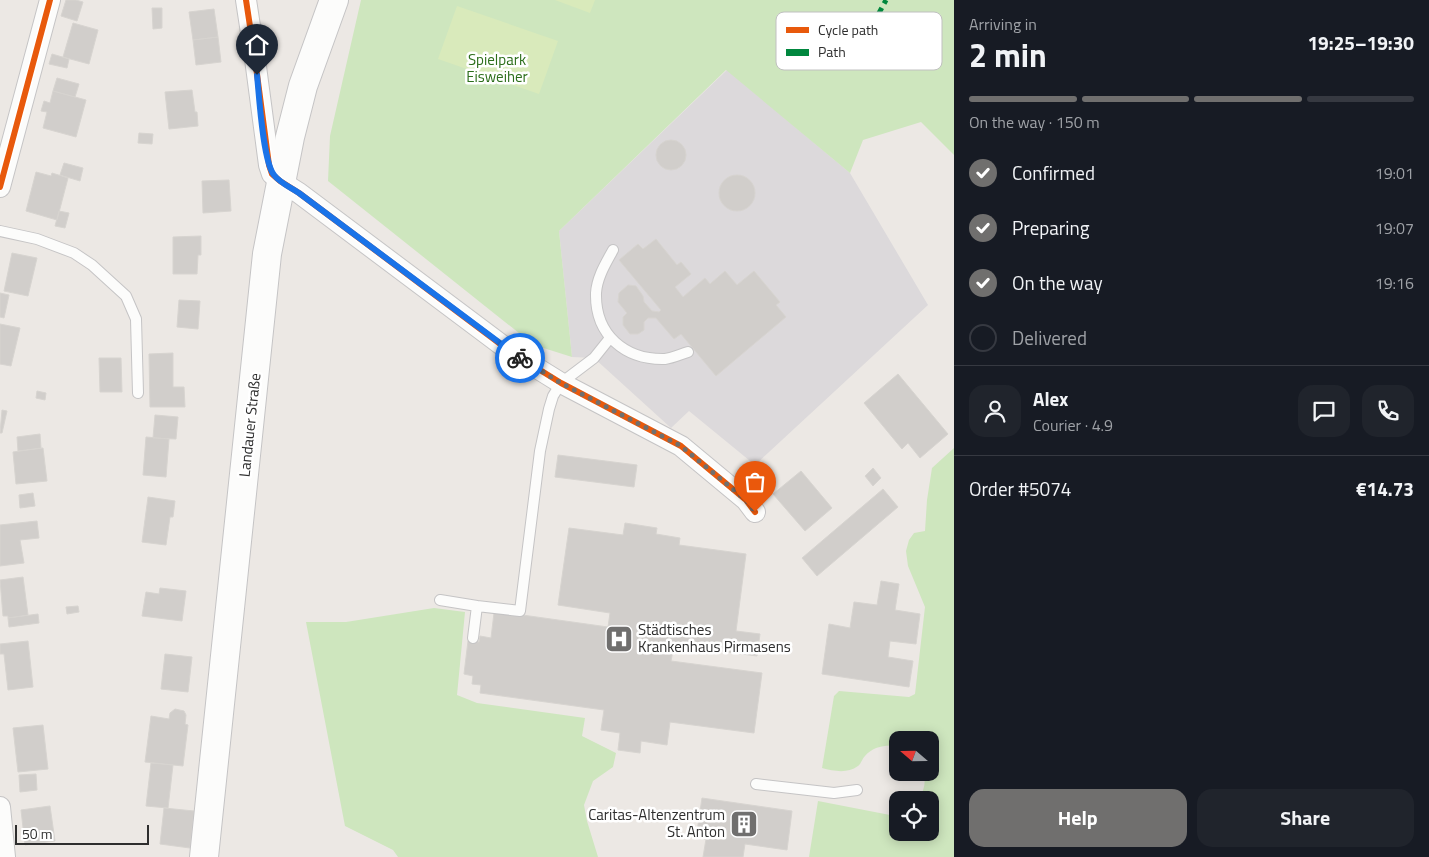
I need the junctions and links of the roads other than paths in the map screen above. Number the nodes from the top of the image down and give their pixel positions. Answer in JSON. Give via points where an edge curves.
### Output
{"nodes":[{"id":1,"x":50,"y":0,"type":"edge"},
{"id":2,"x":246,"y":0,"type":"edge"},
{"id":3,"x":334,"y":0,"type":"edge"},
{"id":4,"x":280,"y":181,"type":"junction"},
{"id":5,"x":0,"y":187,"type":"edge"},
{"id":6,"x":0,"y":231,"type":"edge"},
{"id":7,"x":613,"y":250,"type":"dead end"},
{"id":8,"x":610,"y":338,"type":"junction"},
{"id":9,"x":688,"y":352,"type":"dead end"},
{"id":10,"x":561,"y":383,"type":"junction"},
{"id":11,"x":138,"y":393,"type":"dead end"},
{"id":12,"x":755,"y":512,"type":"dead end"},
{"id":13,"x":440,"y":600,"type":"dead end"},
{"id":14,"x":477,"y":606,"type":"junction"},
{"id":15,"x":473,"y":638,"type":"dead end"},
{"id":16,"x":756,"y":784,"type":"dead end"},
{"id":17,"x":857,"y":790,"type":"dead end"},
{"id":18,"x":0,"y":807,"type":"edge"},
{"id":19,"x":5,"y":857,"type":"edge"},
{"id":20,"x":204,"y":857,"type":"edge"}],
"edges":[{"from":1,"to":5,"type":"street"},
{"from":2,"to":4,"type":"street","via":[[269,165],[272,174]]},
{"from":3,"to":4,"type":"main road","name":"Landauer Straße","via":[[303,86]]},
{"from":4,"to":10,"type":"street","via":[[511,352]]},
{"from":4,"to":20,"type":"main road","name":"Landauer Straße","via":[[267,254]]},
{"from":6,"to":11,"type":"lane","via":[[37,239],[74,253],[126,296],[136,319]]},
{"from":7,"to":8,"type":"lane","via":[[602,270],[596,292],[599,316]]},
{"from":8,"to":9,"type":"lane","via":[[626,352],[647,358],[668,359]]},
{"from":8,"to":10,"type":"lane","via":[[594,358]]},
{"from":10,"to":12,"type":"street","via":[[681,446],[746,500]]},
{"from":10,"to":14,"type":"lane","via":[[553,396],[540,451],[520,611]]},
{"from":13,"to":14,"type":"lane"},
{"from":14,"to":15,"type":"lane"},
{"from":16,"to":17,"type":"lane","via":[[834,793]]},
{"from":18,"to":19,"type":"street"}]}
